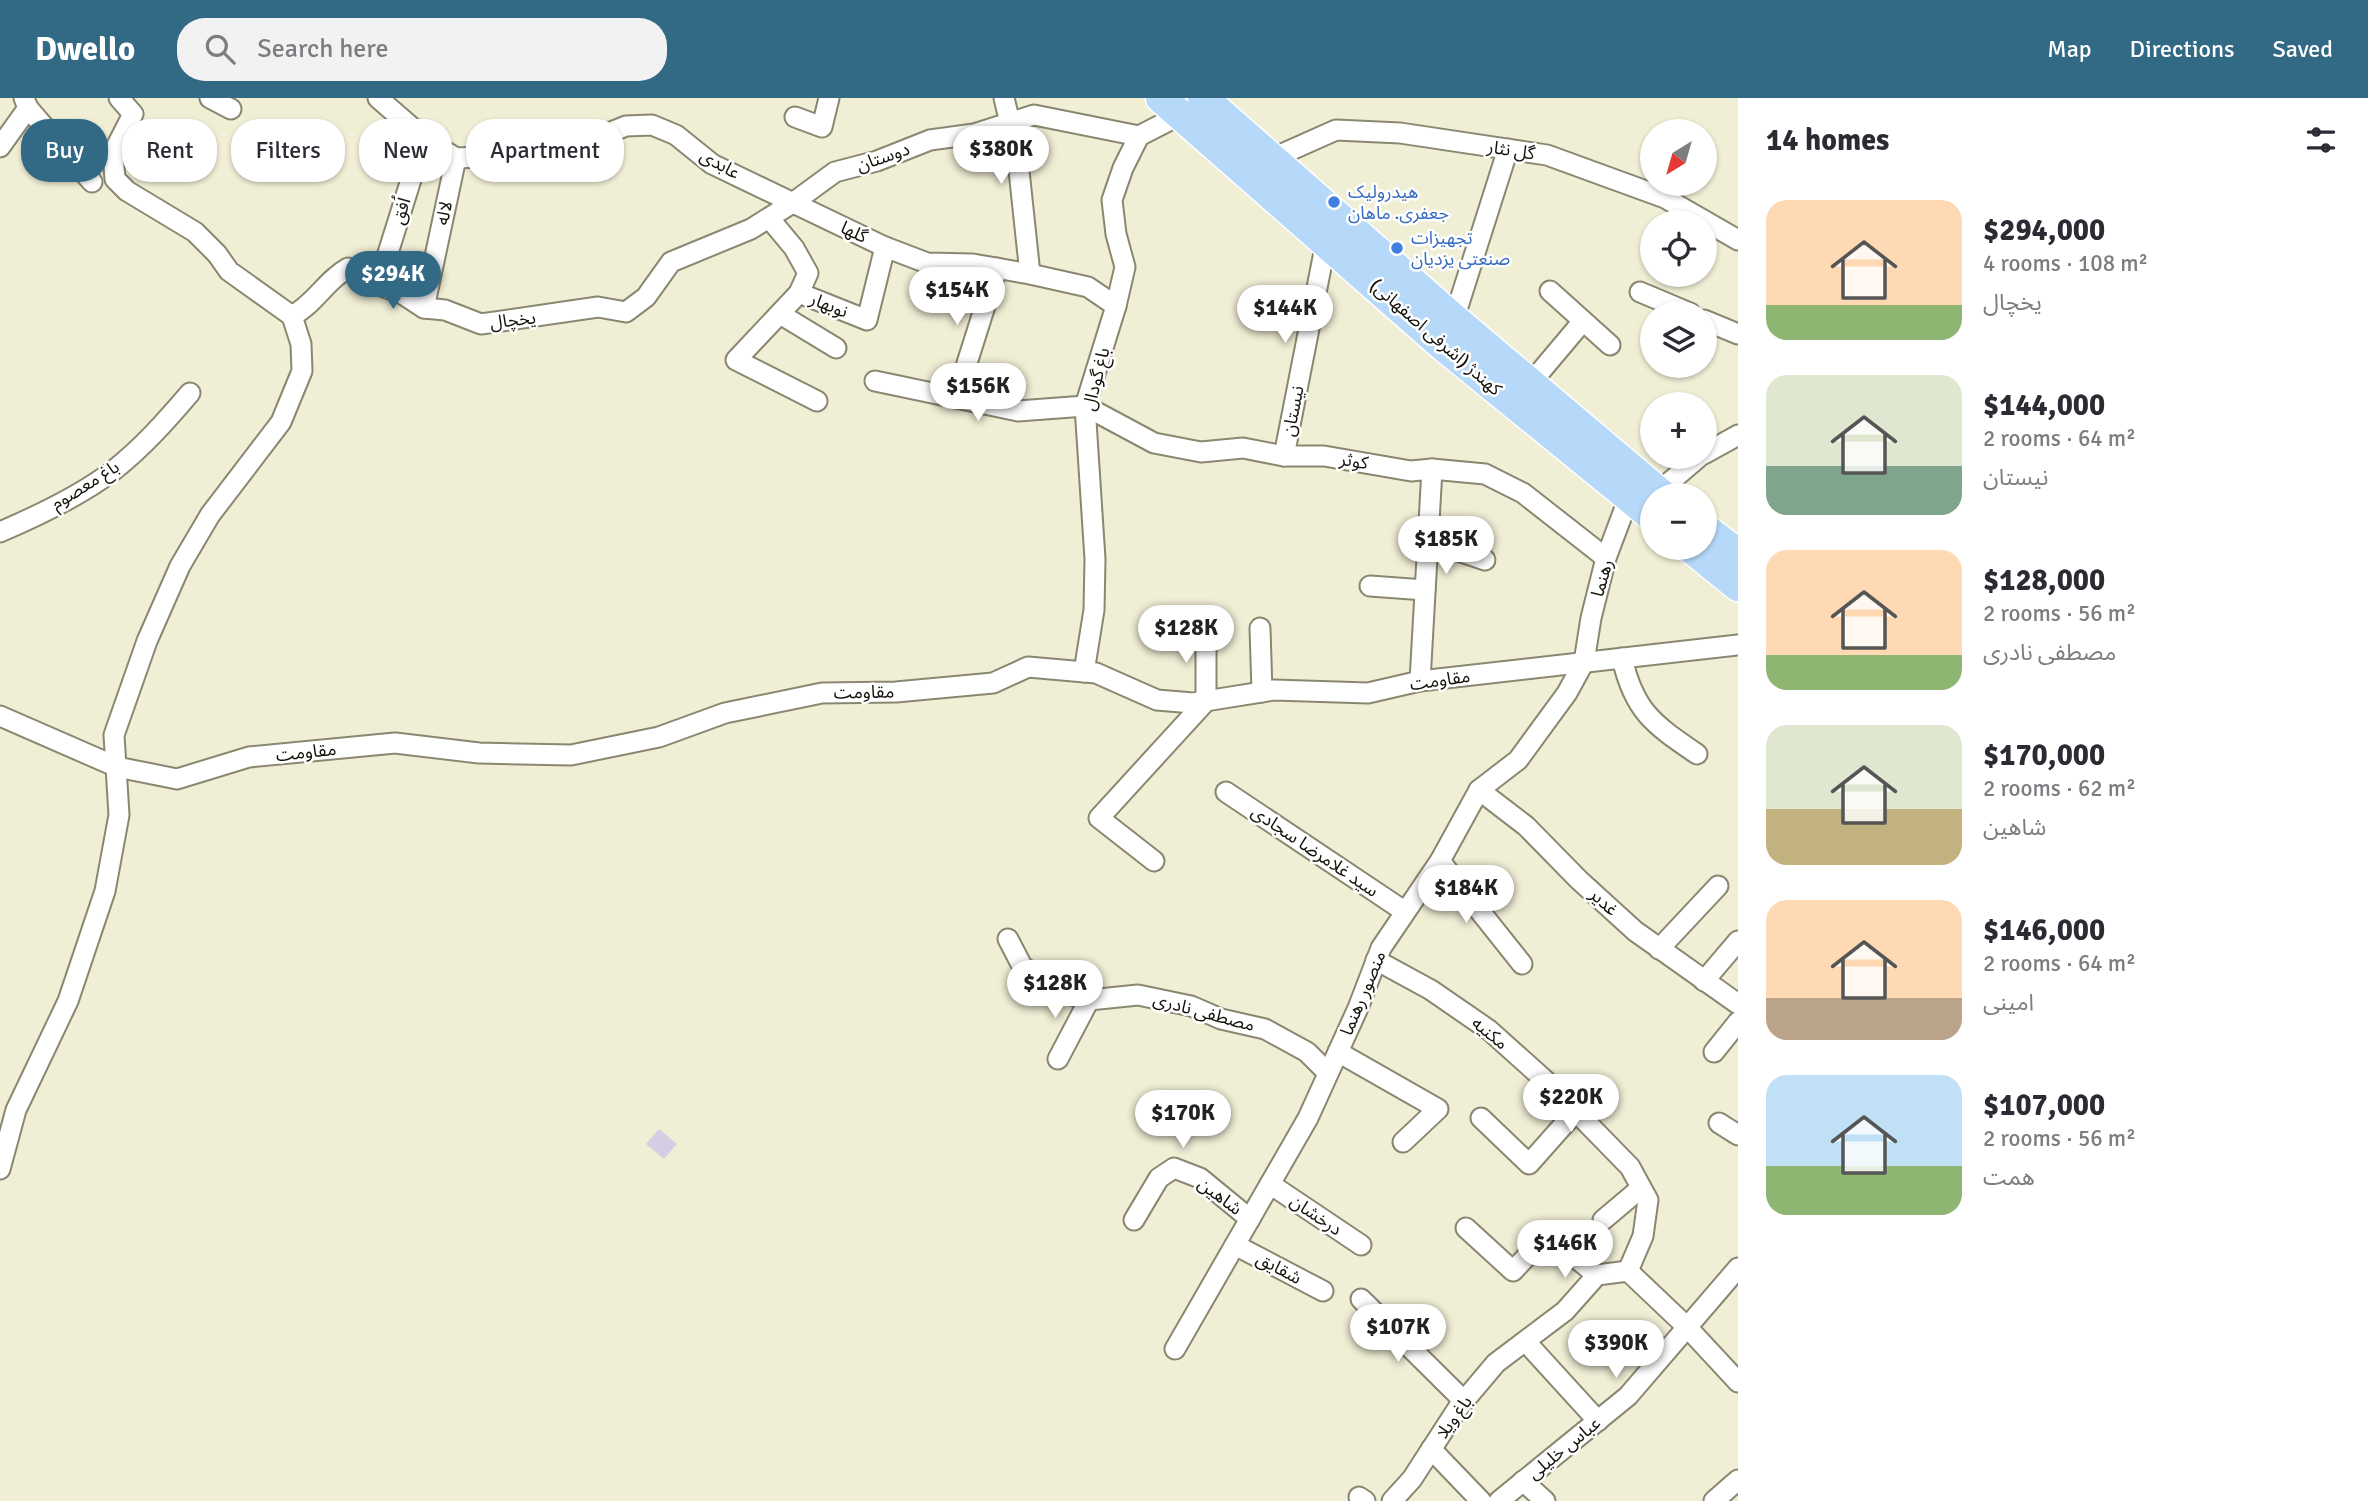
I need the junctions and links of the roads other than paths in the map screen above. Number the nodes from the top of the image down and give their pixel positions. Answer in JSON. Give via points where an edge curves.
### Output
{"nodes":[{"id":1,"x":119,"y":98,"type":"edge"},
{"id":2,"x":210,"y":98,"type":"edge"},
{"id":3,"x":378,"y":98,"type":"edge"},
{"id":4,"x":829,"y":98,"type":"edge"},
{"id":5,"x":1004,"y":98,"type":"edge"},
{"id":6,"x":26,"y":103,"type":"edge"},
{"id":7,"x":1197,"y":104,"type":"edge"},
{"id":8,"x":231,"y":109,"type":"dead end"},
{"id":9,"x":795,"y":117,"type":"dead end"},
{"id":10,"x":39,"y":119,"type":"edge"},
{"id":11,"x":402,"y":119,"type":"edge"},
{"id":12,"x":1010,"y":125,"type":"junction"},
{"id":13,"x":1139,"y":136,"type":"junction"},
{"id":14,"x":0,"y":147,"type":"edge"},
{"id":15,"x":1508,"y":149,"type":"junction"},
{"id":16,"x":452,"y":156,"type":"edge"},
{"id":17,"x":456,"y":158,"type":"junction"},
{"id":18,"x":1273,"y":158,"type":"junction"},
{"id":19,"x":410,"y":182,"type":"edge"},
{"id":20,"x":794,"y":202,"type":"junction"},
{"id":21,"x":769,"y":218,"type":"junction"},
{"id":22,"x":1738,"y":240,"type":"edge"},
{"id":23,"x":1326,"y":242,"type":"junction"},
{"id":24,"x":885,"y":247,"type":"junction"},
{"id":25,"x":997,"y":268,"type":"junction"},
{"id":26,"x":1030,"y":274,"type":"junction"},
{"id":27,"x":1364,"y":276,"type":"junction"},
{"id":28,"x":378,"y":285,"type":"junction"},
{"id":29,"x":1550,"y":291,"type":"dead end"},
{"id":30,"x":1640,"y":292,"type":"dead end"},
{"id":31,"x":799,"y":293,"type":"junction"},
{"id":32,"x":1661,"y":301,"type":"edge"},
{"id":33,"x":1116,"y":306,"type":"junction"},
{"id":34,"x":424,"y":308,"type":"junction"},
{"id":35,"x":780,"y":314,"type":"junction"},
{"id":36,"x":292,"y":316,"type":"junction"},
{"id":37,"x":1454,"y":319,"type":"junction"},
{"id":38,"x":1583,"y":321,"type":"junction"},
{"id":39,"x":1717,"y":325,"type":"edge"},
{"id":40,"x":1738,"y":334,"type":"edge"},
{"id":41,"x":1610,"y":345,"type":"dead end"},
{"id":42,"x":1486,"y":346,"type":"junction"},
{"id":43,"x":836,"y":348,"type":"dead end"},
{"id":44,"x":875,"y":381,"type":"dead end"},
{"id":45,"x":190,"y":393,"type":"dead end"},
{"id":46,"x":1524,"y":395,"type":"junction"},
{"id":47,"x":956,"y":398,"type":"junction"},
{"id":48,"x":817,"y":401,"type":"dead end"},
{"id":49,"x":1085,"y":406,"type":"junction"},
{"id":50,"x":1738,"y":435,"type":"edge"},
{"id":51,"x":1717,"y":447,"type":"edge"},
{"id":52,"x":1284,"y":456,"type":"junction"},
{"id":53,"x":1432,"y":469,"type":"junction"},
{"id":54,"x":1685,"y":469,"type":"edge"},
{"id":55,"x":1669,"y":483,"type":"edge"},
{"id":56,"x":1640,"y":487,"type":"edge"},
{"id":57,"x":1640,"y":492,"type":"edge"},
{"id":58,"x":1640,"y":513,"type":"edge"},
{"id":59,"x":0,"y":533,"type":"edge"},
{"id":60,"x":1717,"y":538,"type":"edge"},
{"id":61,"x":1429,"y":541,"type":"junction"},
{"id":62,"x":1738,"y":554,"type":"edge"},
{"id":63,"x":1606,"y":558,"type":"junction"},
{"id":64,"x":1485,"y":560,"type":"dead end"},
{"id":65,"x":1706,"y":560,"type":"edge"},
{"id":66,"x":1370,"y":586,"type":"dead end"},
{"id":67,"x":1738,"y":586,"type":"edge"},
{"id":68,"x":1425,"y":590,"type":"junction"},
{"id":69,"x":1260,"y":628,"type":"dead end"},
{"id":70,"x":1206,"y":629,"type":"dead end"},
{"id":71,"x":1738,"y":645,"type":"edge"},
{"id":72,"x":1622,"y":658,"type":"junction"},
{"id":73,"x":1584,"y":662,"type":"junction"},
{"id":74,"x":1084,"y":672,"type":"junction"},
{"id":75,"x":1420,"y":681,"type":"junction"},
{"id":76,"x":1262,"y":692,"type":"junction"},
{"id":77,"x":1206,"y":701,"type":"junction"},
{"id":78,"x":0,"y":716,"type":"edge"},
{"id":79,"x":1696,"y":754,"type":"dead end"},
{"id":80,"x":117,"y":767,"type":"junction"},
{"id":81,"x":1479,"y":790,"type":"junction"},
{"id":82,"x":1226,"y":792,"type":"dead end"},
{"id":83,"x":1154,"y":861,"type":"dead end"},
{"id":84,"x":1440,"y":861,"type":"junction"},
{"id":85,"x":1718,"y":886,"type":"dead end"},
{"id":86,"x":1404,"y":911,"type":"junction"},
{"id":87,"x":1007,"y":939,"type":"dead end"},
{"id":88,"x":1738,"y":941,"type":"edge"},
{"id":89,"x":1659,"y":949,"type":"junction"},
{"id":90,"x":1376,"y":960,"type":"junction"},
{"id":91,"x":1522,"y":964,"type":"dead end"},
{"id":92,"x":1704,"y":981,"type":"junction"},
{"id":93,"x":1089,"y":1000,"type":"junction"},
{"id":94,"x":1738,"y":1004,"type":"edge"},
{"id":95,"x":1738,"y":1022,"type":"edge"},
{"id":96,"x":1338,"y":1052,"type":"junction"},
{"id":97,"x":1714,"y":1052,"type":"dead end"},
{"id":98,"x":1058,"y":1059,"type":"dead end"},
{"id":99,"x":1328,"y":1073,"type":"junction"},
{"id":100,"x":1576,"y":1111,"type":"junction"},
{"id":101,"x":1480,"y":1118,"type":"dead end"},
{"id":102,"x":1718,"y":1123,"type":"dead end"},
{"id":103,"x":1738,"y":1135,"type":"edge"},
{"id":104,"x":1404,"y":1142,"type":"dead end"},
{"id":105,"x":0,"y":1169,"type":"edge"},
{"id":106,"x":1270,"y":1184,"type":"junction"},
{"id":107,"x":1641,"y":1188,"type":"junction"},
{"id":108,"x":1250,"y":1219,"type":"junction"},
{"id":109,"x":1134,"y":1220,"type":"dead end"},
{"id":110,"x":1603,"y":1220,"type":"dead end"},
{"id":111,"x":1466,"y":1228,"type":"dead end"},
{"id":112,"x":1235,"y":1245,"type":"junction"},
{"id":113,"x":1361,"y":1245,"type":"dead end"},
{"id":114,"x":1738,"y":1268,"type":"edge"},
{"id":115,"x":1628,"y":1270,"type":"junction"},
{"id":116,"x":1597,"y":1275,"type":"junction"},
{"id":117,"x":1323,"y":1291,"type":"dead end"},
{"id":118,"x":1361,"y":1299,"type":"dead end"},
{"id":119,"x":1687,"y":1327,"type":"junction"},
{"id":120,"x":1526,"y":1342,"type":"junction"},
{"id":121,"x":1175,"y":1349,"type":"dead end"},
{"id":122,"x":1738,"y":1382,"type":"edge"},
{"id":123,"x":1464,"y":1401,"type":"junction"},
{"id":124,"x":1598,"y":1421,"type":"junction"},
{"id":125,"x":1431,"y":1450,"type":"junction"},
{"id":126,"x":1738,"y":1480,"type":"edge"},
{"id":127,"x":1523,"y":1482,"type":"junction"},
{"id":128,"x":1392,"y":1501,"type":"edge"},
{"id":129,"x":1482,"y":1501,"type":"edge"},
{"id":130,"x":1499,"y":1501,"type":"edge"},
{"id":131,"x":1545,"y":1501,"type":"edge"},
{"id":132,"x":1714,"y":1501,"type":"edge"}],
"edges":[{"from":1,"to":36,"type":"street","via":[[133,114],[113,153],[116,179],[127,191],[195,232],[229,271]]},
{"from":2,"to":8,"type":"street"},
{"from":3,"to":11,"type":"street"},
{"from":4,"to":9,"type":"street","via":[[822,127]]},
{"from":5,"to":12,"type":"street"},
{"from":6,"to":10,"type":"street"},
{"from":6,"to":14,"type":"street"},
{"from":7,"to":13,"type":"street"},
{"from":7,"to":18,"type":"main road","name":"کهندژ (اشرفی اصفهانی)"},
{"from":7,"to":23,"type":"main road","name":"کهندژ (اشرفی اصفهانی)"},
{"from":12,"to":13,"type":"street","name":"دوستان","via":[[1034,115]]},
{"from":12,"to":20,"type":"street","name":"دوستان","via":[[930,139],[835,172]]},
{"from":12,"to":26,"type":"street"},
{"from":13,"to":33,"type":"street","name":"باغ گودال","via":[[1112,200],[1125,267]]},
{"from":15,"to":18,"type":"street","name":"گل نثار","via":[[1400,132],[1336,130]]},
{"from":15,"to":22,"type":"street","name":"گل نثار","via":[[1547,155],[1665,198]]},
{"from":15,"to":37,"type":"street"},
{"from":16,"to":17,"type":"street"},
{"from":17,"to":20,"type":"street","name":"عابدی","via":[[480,157],[517,146],[559,146],[626,126],[652,125],[676,135],[712,164]]},
{"from":17,"to":34,"type":"street","name":"لاله"},
{"from":18,"to":37,"type":"main road","name":"کهندژ (اشرفی اصفهانی)"},
{"from":19,"to":28,"type":"street","name":"اُفق"},
{"from":20,"to":21,"type":"street","name":"یخچال"},
{"from":20,"to":24,"type":"street","name":"گلها"},
{"from":21,"to":31,"type":"street","via":[[794,248],[807,273]]},
{"from":21,"to":34,"type":"street","name":"یخچال","via":[[671,262],[646,297],[626,312],[598,307],[481,324],[445,310]]},
{"from":23,"to":27,"type":"main road","name":"کهندژ (اشرفی اصفهانی)"},
{"from":23,"to":52,"type":"street","name":"نیستان"},
{"from":24,"to":25,"type":"street","name":"گلها","via":[[926,263]]},
{"from":24,"to":31,"type":"street","name":"نوبهار","via":[[867,320]]},
{"from":25,"to":26,"type":"street","name":"گلها"},
{"from":25,"to":47,"type":"street"},
{"from":26,"to":33,"type":"street","name":"گلها","via":[[1088,288]]},
{"from":27,"to":42,"type":"main road","via":[[1378,281],[1474,359]]},
{"from":27,"to":46,"type":"main road","name":"کهندژ (اشرفی اصفهانی)","via":[[1441,344]]},
{"from":28,"to":34,"type":"street","name":"یخچال"},
{"from":28,"to":36,"type":"street","name":"یخچال","via":[[369,275],[348,268],[334,275],[310,306]]},
{"from":29,"to":38,"type":"street"},
{"from":30,"to":32,"type":"street"},
{"from":31,"to":35,"type":"street"},
{"from":33,"to":49,"type":"street","name":"باغ گودال"},
{"from":35,"to":43,"type":"street"},
{"from":35,"to":48,"type":"street","via":[[736,360]]},
{"from":36,"to":80,"type":"street","via":[[301,344],[302,371],[281,422],[210,515],[180,566],[114,735]]},
{"from":37,"to":42,"type":"main road","name":"کهندژ (اشرفی اصفهانی)"},
{"from":38,"to":41,"type":"street"},
{"from":38,"to":46,"type":"street"},
{"from":39,"to":40,"type":"street"},
{"from":42,"to":46,"type":"main road","name":"کهندژ (اشرفی اصفهانی)"},
{"from":44,"to":47,"type":"street"},
{"from":45,"to":59,"type":"street","name":"باغ معصوم","via":[[157,432],[112,472]]},
{"from":46,"to":56,"type":"main road","via":[[1590,449],[1620,461]]},
{"from":46,"to":57,"type":"main road","name":"کهندژ (اشرفی اصفهانی)"},
{"from":47,"to":49,"type":"street","via":[[1018,411]]},
{"from":49,"to":52,"type":"street","name":"کوثر","via":[[1154,443],[1201,453],[1243,448]]},
{"from":49,"to":74,"type":"street","name":"باغ گودال","via":[[1095,559],[1094,610]]},
{"from":50,"to":51,"type":"street"},
{"from":52,"to":53,"type":"street","name":"کوثر","via":[[1324,456],[1411,471]]},
{"from":53,"to":61,"type":"street"},
{"from":53,"to":63,"type":"street","name":"کوثر","via":[[1485,474],[1523,493]]},
{"from":54,"to":55,"type":"street"},
{"from":58,"to":63,"type":"street","name":"رهنما"},
{"from":60,"to":62,"type":"main road"},
{"from":61,"to":64,"type":"street"},
{"from":61,"to":68,"type":"street"},
{"from":63,"to":73,"type":"street","name":"رهنما"},
{"from":65,"to":67,"type":"main road"},
{"from":66,"to":68,"type":"street"},
{"from":68,"to":75,"type":"street"},
{"from":69,"to":76,"type":"street"},
{"from":70,"to":77,"type":"street"},
{"from":71,"to":72,"type":"street","name":"مقاومت"},
{"from":72,"to":73,"type":"street","name":"مقاومت"},
{"from":72,"to":79,"type":"street","via":[[1639,708]]},
{"from":73,"to":75,"type":"street","name":"مقاومت"},
{"from":73,"to":81,"type":"street","name":"منصور رهنما","via":[[1518,760]]},
{"from":74,"to":77,"type":"street","name":"مقاومت","via":[[1157,700]]},
{"from":74,"to":80,"type":"street","name":"مقاومت","via":[[1028,667],[993,682],[896,692],[822,693],[725,713],[659,737],[571,755],[479,753],[395,743],[249,757],[177,779]]},
{"from":75,"to":76,"type":"street","name":"مقاومت","via":[[1368,693]]},
{"from":76,"to":77,"type":"street","name":"مقاومت"},
{"from":77,"to":83,"type":"street","via":[[1099,818]]},
{"from":78,"to":80,"type":"street","name":"مقاومت"},
{"from":80,"to":105,"type":"street","via":[[119,815],[105,891],[68,1001],[16,1110]]},
{"from":81,"to":84,"type":"street","name":"منصور رهنما"},
{"from":81,"to":89,"type":"street","name":"غدیر"},
{"from":82,"to":86,"type":"street","name":"سید غلامرضا سجادی"},
{"from":84,"to":86,"type":"street","name":"منصور رهنما"},
{"from":84,"to":91,"type":"street"},
{"from":85,"to":89,"type":"street"},
{"from":86,"to":90,"type":"street","name":"منصور رهنما"},
{"from":87,"to":93,"type":"street","name":"مصطفی نادری","via":[[1021,966],[1055,990]]},
{"from":88,"to":92,"type":"street"},
{"from":89,"to":92,"type":"street","name":"غدیر"},
{"from":90,"to":96,"type":"street","name":"منصور رهنما"},
{"from":90,"to":100,"type":"street","name":"مکنیه","via":[[1432,990],[1489,1030]]},
{"from":92,"to":94,"type":"street","name":"غدیر"},
{"from":93,"to":98,"type":"street"},
{"from":93,"to":99,"type":"street","name":"مصطفی نادری","via":[[1138,995],[1191,1006],[1221,1019],[1265,1029],[1307,1052]]},
{"from":95,"to":97,"type":"street"},
{"from":96,"to":99,"type":"street","name":"منصور رهنما"},
{"from":96,"to":104,"type":"street","via":[[1438,1109]]},
{"from":99,"to":106,"type":"street","name":"منصور رهنما"},
{"from":100,"to":101,"type":"street","via":[[1529,1164]]},
{"from":100,"to":107,"type":"street","name":"مکنیه","via":[[1630,1167]]},
{"from":102,"to":103,"type":"street"},
{"from":106,"to":108,"type":"street","name":"منصور رهنما"},
{"from":106,"to":113,"type":"street","name":"درخشان"},
{"from":107,"to":110,"type":"street"},
{"from":107,"to":115,"type":"street","name":"مکنیه","via":[[1648,1200],[1643,1236]]},
{"from":108,"to":109,"type":"street","name":"شاهین","via":[[1200,1178],[1174,1168],[1159,1178]]},
{"from":108,"to":112,"type":"street","name":"منصور رهنما"},
{"from":111,"to":116,"type":"street","via":[[1513,1271],[1547,1235]]},
{"from":112,"to":117,"type":"street","name":"شقایق"},
{"from":112,"to":121,"type":"street","name":"منصور رهنما"},
{"from":114,"to":119,"type":"street","name":"عباس خلیلی"},
{"from":115,"to":116,"type":"street"},
{"from":115,"to":119,"type":"street"},
{"from":116,"to":120,"type":"street","name":"باغ ویلا","via":[[1565,1311]]},
{"from":118,"to":123,"type":"street"},
{"from":119,"to":122,"type":"street"},
{"from":119,"to":124,"type":"street","name":"عباس خلیلی","via":[[1628,1396]]},
{"from":120,"to":123,"type":"street","name":"باغ ویلا","via":[[1496,1363]]},
{"from":120,"to":124,"type":"street"},
{"from":123,"to":125,"type":"street","name":"باغ ویلا"},
{"from":124,"to":127,"type":"street","name":"عباس خلیلی"},
{"from":125,"to":128,"type":"street","name":"باغ ویلا"},
{"from":125,"to":129,"type":"street"},
{"from":126,"to":132,"type":"street"},
{"from":127,"to":130,"type":"street","name":"عباس خلیلی"},
{"from":127,"to":131,"type":"street"}]}
